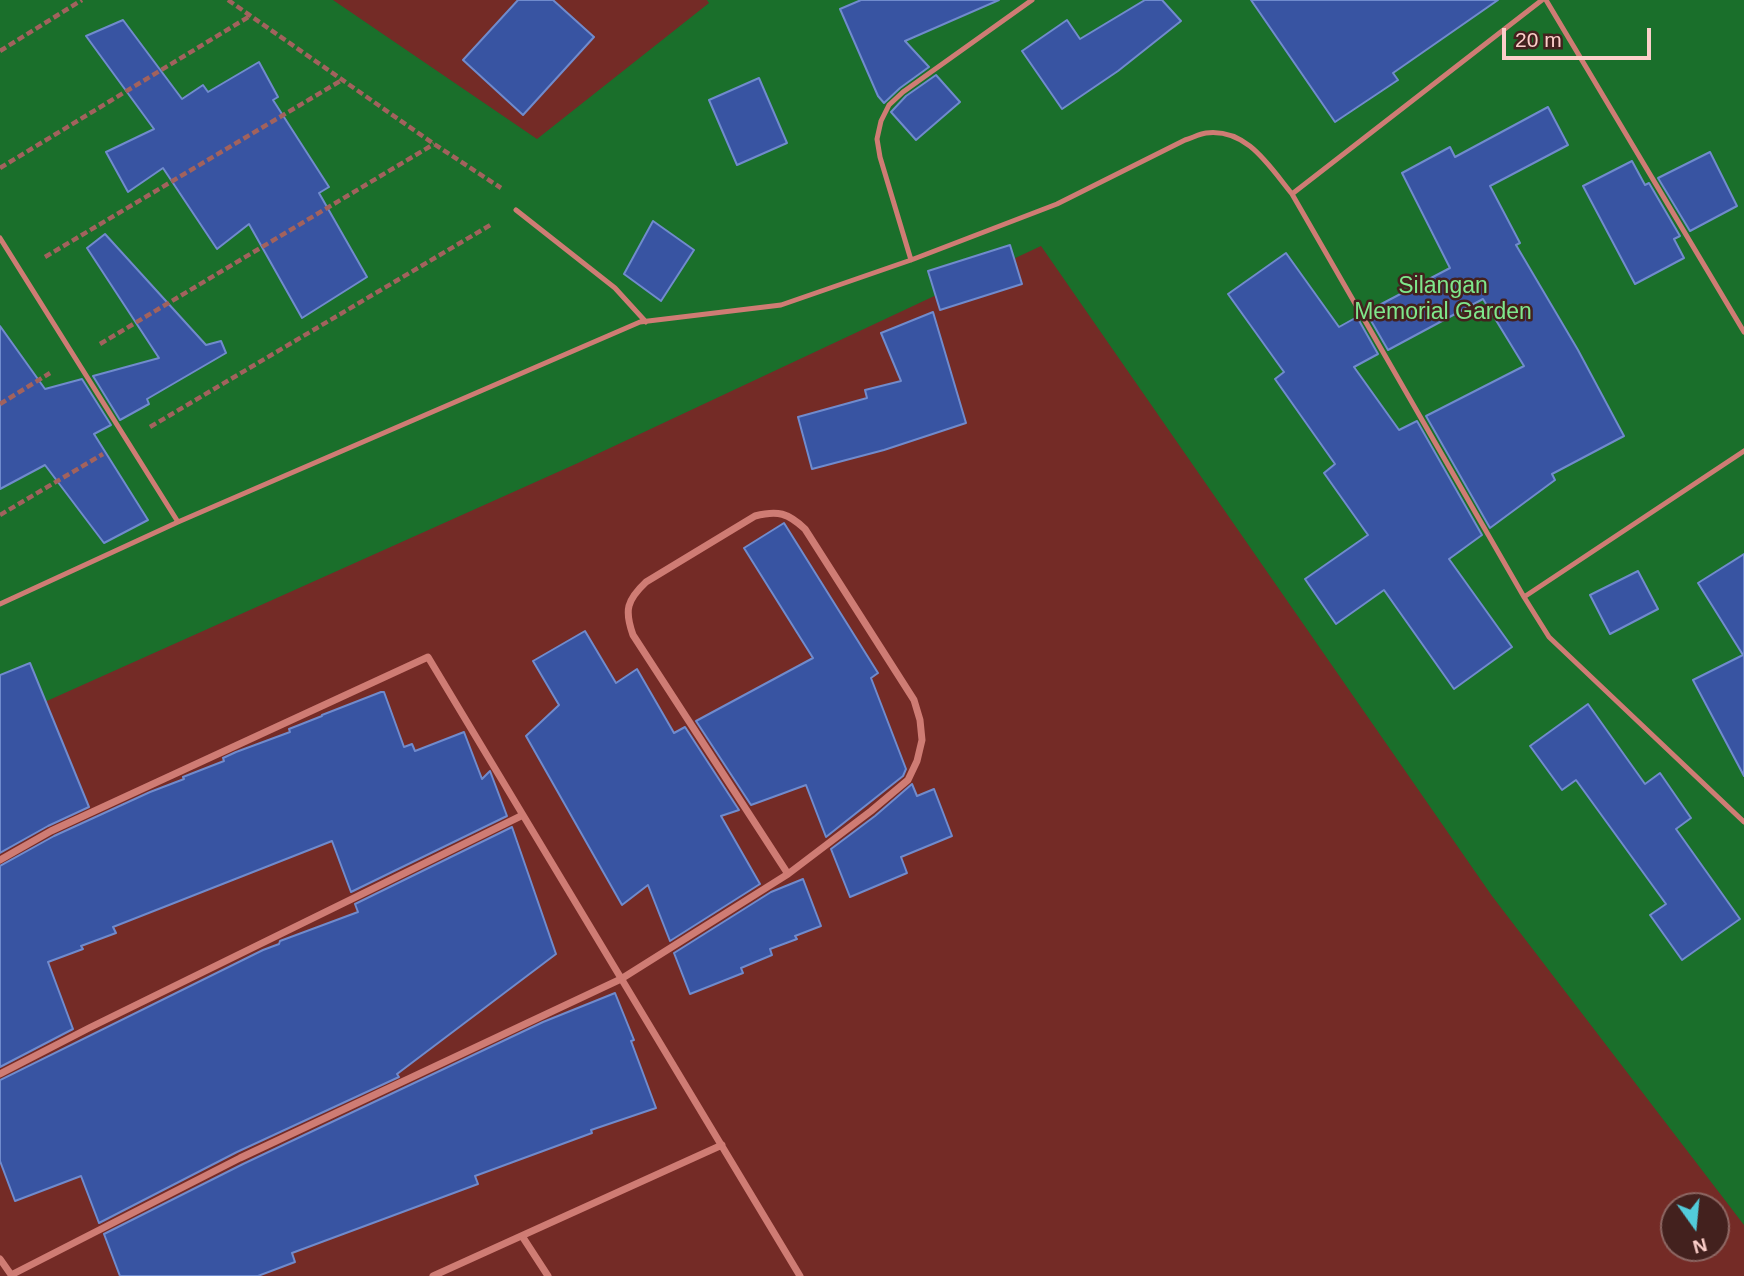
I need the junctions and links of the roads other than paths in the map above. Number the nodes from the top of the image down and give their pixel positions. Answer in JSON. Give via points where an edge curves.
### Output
{"nodes":[{"id":1,"x":1032,"y":0,"type":"edge"},
{"id":2,"x":1544,"y":0,"type":"edge"},
{"id":3,"x":1292,"y":194,"type":"junction"},
{"id":4,"x":516,"y":210,"type":"road end"},
{"id":5,"x":0,"y":238,"type":"edge"},
{"id":6,"x":911,"y":260,"type":"junction"},
{"id":7,"x":646,"y":322,"type":"junction"},
{"id":8,"x":1744,"y":332,"type":"edge"},
{"id":9,"x":1744,"y":451,"type":"edge"},
{"id":10,"x":178,"y":522,"type":"junction"},
{"id":11,"x":1524,"y":597,"type":"junction"},
{"id":12,"x":0,"y":604,"type":"edge"},
{"id":13,"x":523,"y":815,"type":"junction"},
{"id":14,"x":1744,"y":822,"type":"edge"},
{"id":15,"x":0,"y":860,"type":"edge"},
{"id":16,"x":788,"y":874,"type":"junction"},
{"id":17,"x":621,"y":979,"type":"junction"},
{"id":18,"x":0,"y":1074,"type":"edge"},
{"id":19,"x":722,"y":1145,"type":"junction"},
{"id":20,"x":522,"y":1236,"type":"junction"},
{"id":21,"x":0,"y":1259,"type":"edge"},
{"id":22,"x":12,"y":1276,"type":"edge"},
{"id":23,"x":433,"y":1276,"type":"edge"},
{"id":24,"x":548,"y":1276,"type":"edge"},
{"id":25,"x":800,"y":1276,"type":"edge"}],
"edges":[{"from":1,"to":6,"type":"lane","via":[[903,92],[881,121],[880,157]]},
{"from":2,"to":3,"type":"lane"},
{"from":2,"to":8,"type":"lane"},
{"from":3,"to":6,"type":"lane","via":[[1245,141],[1225,133],[1205,133],[1057,204]]},
{"from":3,"to":11,"type":"lane"},
{"from":4,"to":7,"type":"lane","via":[[615,288]]},
{"from":5,"to":10,"type":"lane"},
{"from":6,"to":7,"type":"lane","via":[[781,305]]},
{"from":7,"to":10,"type":"lane"},
{"from":9,"to":11,"type":"lane"},
{"from":10,"to":12,"type":"lane"},
{"from":11,"to":14,"type":"lane","via":[[1549,637]]},
{"from":13,"to":15,"type":"street","via":[[428,657],[51,831]]},
{"from":13,"to":17,"type":"street"},
{"from":13,"to":18,"type":"street"},
{"from":16,"to":16,"type":"street","via":[[628,621],[628,606],[646,582],[755,516],[769,513],[782,513],[805,529],[914,700],[922,740],[908,780]]},
{"from":16,"to":17,"type":"street"},
{"from":17,"to":19,"type":"street"},
{"from":17,"to":22,"type":"street","via":[[240,1158]]},
{"from":19,"to":20,"type":"street"},
{"from":19,"to":25,"type":"street"},
{"from":20,"to":23,"type":"street"},
{"from":20,"to":24,"type":"street"},
{"from":21,"to":22,"type":"street"}]}
